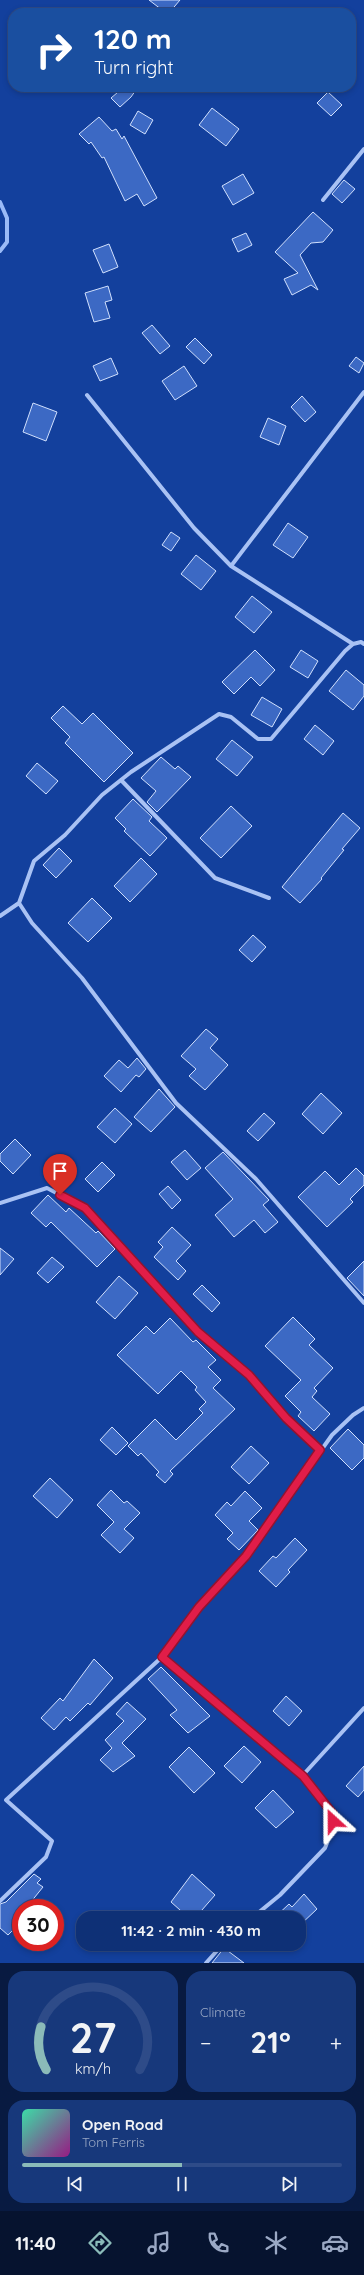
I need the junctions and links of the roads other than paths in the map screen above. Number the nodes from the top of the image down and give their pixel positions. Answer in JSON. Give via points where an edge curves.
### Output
{"nodes":[{"id":1,"x":364,"y":150,"type":"edge"},
{"id":2,"x":324,"y":200,"type":"dead end"},
{"id":3,"x":364,"y":392,"type":"edge"},
{"id":4,"x":87,"y":395,"type":"dead end"},
{"id":5,"x":231,"y":566,"type":"junction"},
{"id":6,"x":353,"y":644,"type":"junction"},
{"id":7,"x":364,"y":644,"type":"edge"},
{"id":8,"x":121,"y":780,"type":"junction"},
{"id":9,"x":268,"y":898,"type":"dead end"},
{"id":10,"x":19,"y":903,"type":"junction"},
{"id":11,"x":0,"y":916,"type":"edge"},
{"id":12,"x":0,"y":1203,"type":"edge"},
{"id":13,"x":364,"y":1303,"type":"edge"},
{"id":14,"x":364,"y":1408,"type":"edge"},
{"id":15,"x":320,"y":1450,"type":"junction"},
{"id":16,"x":162,"y":1657,"type":"junction"},
{"id":17,"x":364,"y":1708,"type":"edge"},
{"id":18,"x":303,"y":1776,"type":"junction"},
{"id":19,"x":0,"y":1901,"type":"edge"},
{"id":20,"x":261,"y":1911,"type":"edge"},
{"id":21,"x":217,"y":1951,"type":"edge"},
{"id":22,"x":206,"y":1963,"type":"edge"}],
"edges":[{"from":1,"to":2,"type":"street"},
{"from":3,"to":5,"type":"street"},
{"from":4,"to":5,"type":"street","via":[[194,528]]},
{"from":5,"to":6,"type":"street"},
{"from":6,"to":7,"type":"street"},
{"from":6,"to":8,"type":"street","via":[[271,739],[258,739],[231,717],[219,714]]},
{"from":8,"to":9,"type":"street","via":[[215,878]]},
{"from":8,"to":10,"type":"street","via":[[102,795],[65,835],[34,861]]},
{"from":10,"to":11,"type":"street"},
{"from":10,"to":13,"type":"street","via":[[32,923],[82,978],[176,1103],[256,1179]]},
{"from":12,"to":15,"type":"street","via":[[47,1188],[85,1208],[198,1332],[249,1375],[286,1418]]},
{"from":14,"to":15,"type":"street","via":[[332,1434]]},
{"from":15,"to":16,"type":"street","via":[[246,1556],[199,1607]]},
{"from":16,"to":18,"type":"street"},
{"from":16,"to":19,"type":"street","via":[[6,1800],[52,1841],[46,1857]]},
{"from":17,"to":18,"type":"street"},
{"from":18,"to":20,"type":"street","via":[[333,1814],[330,1839],[325,1848],[280,1895]]},
{"from":21,"to":22,"type":"street"}]}
